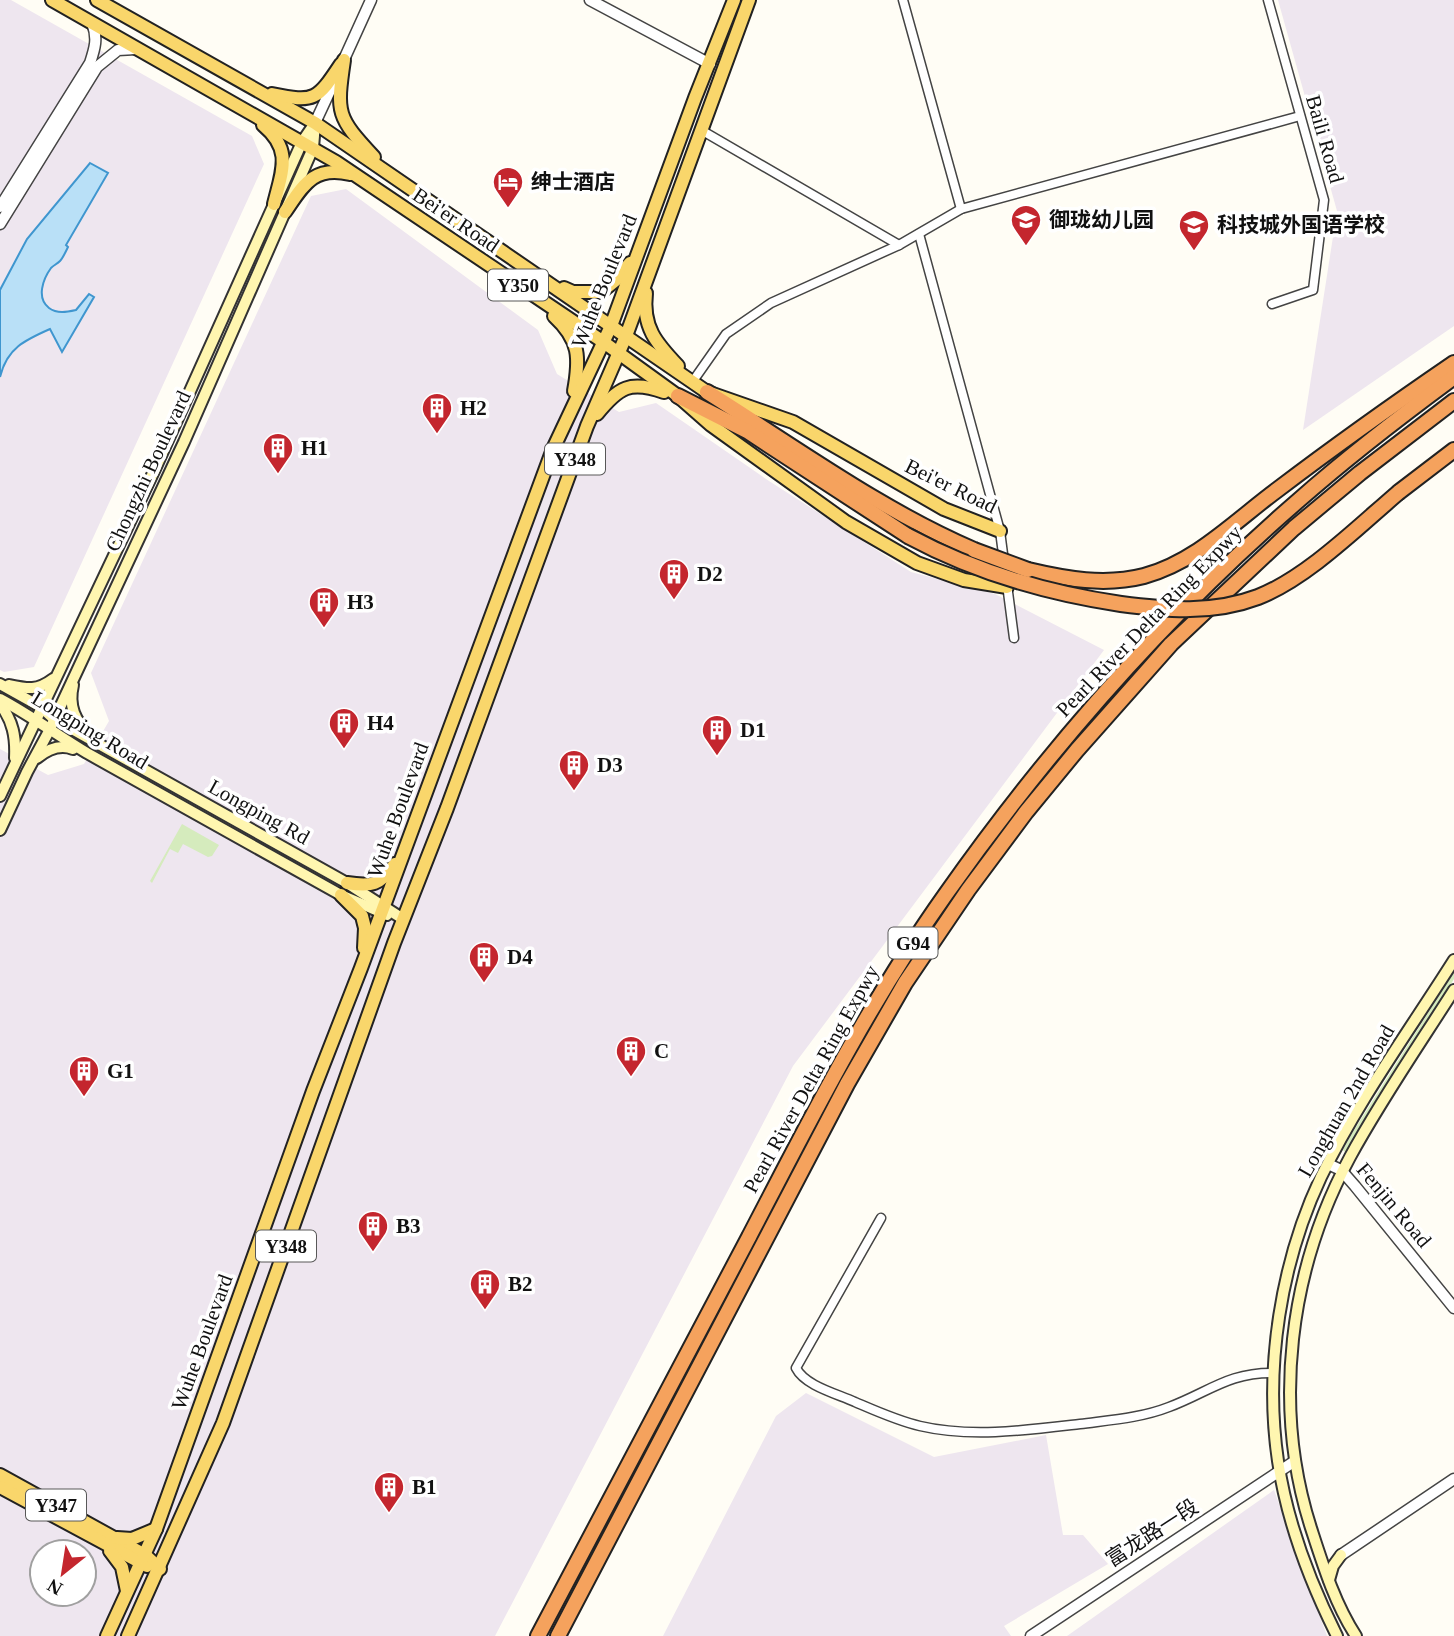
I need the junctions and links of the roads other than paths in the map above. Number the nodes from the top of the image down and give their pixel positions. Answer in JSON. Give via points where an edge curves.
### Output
{"nodes":[{"id":1,"x":52,"y":0,"type":"edge"},
{"id":2,"x":97,"y":0,"type":"edge"},
{"id":3,"x":371,"y":0,"type":"edge"},
{"id":4,"x":590,"y":0,"type":"edge"},
{"id":5,"x":734,"y":0,"type":"edge"},
{"id":6,"x":749,"y":0,"type":"edge"},
{"id":7,"x":903,"y":0,"type":"edge"},
{"id":8,"x":1268,"y":0,"type":"edge"},
{"id":9,"x":92,"y":23,"type":"junction"},
{"id":10,"x":138,"y":49,"type":"junction"},
{"id":11,"x":344,"y":60,"type":"junction"},
{"id":12,"x":710,"y":64,"type":"junction"},
{"id":13,"x":258,"y":91,"type":"junction"},
{"id":14,"x":244,"y":109,"type":"junction"},
{"id":15,"x":1300,"y":116,"type":"junction"},
{"id":16,"x":315,"y":123,"type":"junction"},
{"id":17,"x":701,"y":130,"type":"junction"},
{"id":18,"x":308,"y":145,"type":"junction"},
{"id":19,"x":388,"y":172,"type":"junction"},
{"id":20,"x":356,"y":176,"type":"junction"},
{"id":21,"x":0,"y":207,"type":"edge"},
{"id":22,"x":279,"y":208,"type":"junction"},
{"id":23,"x":961,"y":209,"type":"junction"},
{"id":24,"x":0,"y":225,"type":"edge"},
{"id":25,"x":919,"y":234,"type":"junction"},
{"id":26,"x":899,"y":245,"type":"junction"},
{"id":27,"x":637,"y":254,"type":"junction"},
{"id":28,"x":650,"y":269,"type":"junction"},
{"id":29,"x":543,"y":279,"type":"junction"},
{"id":30,"x":528,"y":292,"type":"junction"},
{"id":31,"x":1272,"y":304,"type":"dead end"},
{"id":32,"x":611,"y":326,"type":"junction"},
{"id":33,"x":626,"y":336,"type":"junction"},
{"id":34,"x":602,"y":341,"type":"junction"},
{"id":35,"x":617,"y":354,"type":"junction"},
{"id":36,"x":1454,"y":363,"type":"edge"},
{"id":37,"x":1454,"y":377,"type":"edge"},
{"id":38,"x":692,"y":381,"type":"junction"},
{"id":39,"x":707,"y":392,"type":"junction"},
{"id":40,"x":678,"y":396,"type":"junction"},
{"id":41,"x":1454,"y":401,"type":"edge"},
{"id":42,"x":571,"y":410,"type":"junction"},
{"id":43,"x":587,"y":426,"type":"junction"},
{"id":44,"x":1454,"y":450,"type":"edge"},
{"id":45,"x":1000,"y":531,"type":"junction"},
{"id":46,"x":1007,"y":587,"type":"junction"},
{"id":47,"x":1014,"y":638,"type":"dead end"},
{"id":48,"x":63,"y":662,"type":"junction"},
{"id":49,"x":78,"y":667,"type":"junction"},
{"id":50,"x":0,"y":683,"type":"edge"},
{"id":51,"x":0,"y":701,"type":"edge"},
{"id":52,"x":41,"y":707,"type":"junction"},
{"id":53,"x":36,"y":719,"type":"junction"},
{"id":54,"x":54,"y":719,"type":"junction"},
{"id":55,"x":49,"y":731,"type":"junction"},
{"id":56,"x":103,"y":747,"type":"junction"},
{"id":57,"x":87,"y":753,"type":"junction"},
{"id":58,"x":15,"y":765,"type":"junction"},
{"id":59,"x":27,"y":772,"type":"junction"},
{"id":60,"x":0,"y":796,"type":"edge"},
{"id":61,"x":0,"y":830,"type":"edge"},
{"id":62,"x":403,"y":852,"type":"junction"},
{"id":63,"x":344,"y":889,"type":"junction"},
{"id":64,"x":382,"y":910,"type":"junction"},
{"id":65,"x":403,"y":919,"type":"junction"},
{"id":66,"x":1454,"y":960,"type":"edge"},
{"id":67,"x":361,"y":968,"type":"junction"},
{"id":68,"x":1454,"y":990,"type":"edge"},
{"id":69,"x":1328,"y":1164,"type":"junction"},
{"id":70,"x":1342,"y":1172,"type":"junction"},
{"id":71,"x":881,"y":1218,"type":"dead end"},
{"id":72,"x":1454,"y":1308,"type":"edge"},
{"id":73,"x":1275,"y":1373,"type":"junction"},
{"id":74,"x":1294,"y":1461,"type":"junction"},
{"id":75,"x":1280,"y":1471,"type":"junction"},
{"id":76,"x":0,"y":1475,"type":"edge"},
{"id":77,"x":1454,"y":1479,"type":"edge"},
{"id":78,"x":0,"y":1487,"type":"edge"},
{"id":79,"x":156,"y":1529,"type":"junction"},
{"id":80,"x":107,"y":1540,"type":"junction"},
{"id":81,"x":1319,"y":1551,"type":"junction"},
{"id":82,"x":1341,"y":1555,"type":"junction"},
{"id":83,"x":143,"y":1560,"type":"junction"},
{"id":84,"x":160,"y":1569,"type":"junction"},
{"id":85,"x":1329,"y":1580,"type":"junction"},
{"id":86,"x":126,"y":1597,"type":"junction"},
{"id":87,"x":107,"y":1636,"type":"edge"},
{"id":88,"x":128,"y":1636,"type":"edge"},
{"id":89,"x":538,"y":1636,"type":"edge"},
{"id":90,"x":558,"y":1636,"type":"edge"},
{"id":91,"x":1031,"y":1636,"type":"edge"},
{"id":92,"x":1338,"y":1636,"type":"edge"},
{"id":93,"x":1356,"y":1636,"type":"edge"}],
"edges":[{"from":1,"to":9,"type":"main road","name":"Bei'er Road","number":"Y350"},
{"from":2,"to":13,"type":"main road","name":"Bei'er Road","number":"Y350"},
{"from":3,"to":11,"type":"street","name":"Chongzhi Boulevard"},
{"from":4,"to":12,"type":"street"},
{"from":5,"to":12,"type":"main road","name":"Wuhe Boulevard","number":"Y348"},
{"from":6,"to":17,"type":"main road","name":"Wuhe Boulevard","number":"Y348"},
{"from":7,"to":23,"type":"street"},
{"from":8,"to":15,"type":"street","name":"Baili Road"},
{"from":9,"to":10,"type":"main road","name":"Bei'er Road","number":"Y350"},
{"from":9,"to":21,"type":"street","via":[[96,44],[90,63]]},
{"from":10,"to":14,"type":"main road","name":"Bei'er Road","number":"Y350"},
{"from":10,"to":24,"type":"street","via":[[118,50],[97,67]]},
{"from":11,"to":13,"type":"main road","via":[[326,87],[307,100]]},
{"from":11,"to":16,"type":"street","name":"Chongzhi Boulevard"},
{"from":11,"to":19,"type":"main road","via":[[339,110],[345,124]]},
{"from":12,"to":27,"type":"main road","name":"Wuhe Boulevard","number":"Y348"},
{"from":13,"to":16,"type":"main road","name":"Bei'er Road","number":"Y350"},
{"from":14,"to":18,"type":"main road","name":"Bei'er Road","number":"Y350"},
{"from":14,"to":22,"type":"main road","via":[[270,131],[284,155]]},
{"from":15,"to":23,"type":"street"},
{"from":15,"to":31,"type":"street","name":"Baili Road","via":[[1324,200],[1313,290]]},
{"from":16,"to":18,"type":"main road","name":"Chongzhi Boulevard"},
{"from":16,"to":19,"type":"main road","name":"Bei'er Road","number":"Y350"},
{"from":17,"to":26,"type":"street"},
{"from":17,"to":28,"type":"main road","name":"Wuhe Boulevard","number":"Y348"},
{"from":18,"to":20,"type":"main road","name":"Bei'er Road","number":"Y350"},
{"from":18,"to":22,"type":"main road","name":"Chongzhi Boulevard"},
{"from":19,"to":29,"type":"main road","name":"Bei'er Road","number":"Y350"},
{"from":20,"to":22,"type":"main road","via":[[339,171],[320,173]]},
{"from":20,"to":30,"type":"main road","name":"Bei'er Road","number":"Y350"},
{"from":22,"to":48,"type":"main road","name":"Chongzhi Boulevard"},
{"from":22,"to":49,"type":"main road","name":"Chongzhi Boulevard","via":[[184,442]]},
{"from":23,"to":25,"type":"street"},
{"from":25,"to":26,"type":"street"},
{"from":25,"to":45,"type":"street"},
{"from":26,"to":38,"type":"street","via":[[771,303],[726,334]]},
{"from":27,"to":29,"type":"main road","via":[[601,292],[573,292]]},
{"from":27,"to":32,"type":"main road","name":"Wuhe Boulevard","number":"Y348"},
{"from":28,"to":33,"type":"main road","name":"Wuhe Boulevard","number":"Y348"},
{"from":28,"to":38,"type":"main road","via":[[645,304],[651,334]]},
{"from":29,"to":32,"type":"main road","name":"Bei'er Road","number":"Y350"},
{"from":30,"to":34,"type":"main road","name":"Bei'er Road","number":"Y350"},
{"from":30,"to":42,"type":"main road","via":[[560,322],[576,346]]},
{"from":32,"to":33,"type":"main road","name":"Bei'er Road","number":"Y350"},
{"from":32,"to":34,"type":"main road","name":"Wuhe Boulevard","number":"Y348"},
{"from":33,"to":35,"type":"main road","name":"Wuhe Boulevard","number":"Y348"},
{"from":33,"to":38,"type":"main road","name":"Bei'er Road","number":"Y350"},
{"from":34,"to":35,"type":"main road","name":"Bei'er Road","number":"Y350"},
{"from":34,"to":42,"type":"main road","name":"Wuhe Boulevard","number":"Y348"},
{"from":35,"to":40,"type":"main road","name":"Bei'er Road","number":"Y350"},
{"from":35,"to":43,"type":"main road","name":"Wuhe Boulevard","number":"Y348"},
{"from":36,"to":39,"type":"highway","bridge":true,"via":[[1194,554],[1143,576],[1111,581],[1084,581],[1028,570],[936,533],[869,496]]},
{"from":37,"to":89,"type":"highway","name":"Pearl River Delta Ring Expwy","number":"G94","via":[[1298,500],[1206,586],[1066,740],[946,894],[833,1077]]},
{"from":38,"to":39,"type":"main road","name":"Bei'er Road","number":"Y350"},
{"from":39,"to":45,"type":"main road","name":"Bei'er Road","number":"Y350","via":[[793,422],[944,509]]},
{"from":40,"to":43,"type":"main road","via":[[632,385],[611,396]]},
{"from":40,"to":44,"type":"highway","bridge":true,"via":[[747,431],[941,554],[1065,594],[1172,610],[1232,605],[1283,584]]},
{"from":40,"to":46,"type":"main road","name":"Bei'er Road","number":"Y350","via":[[846,522],[917,563],[964,580]]},
{"from":41,"to":90,"type":"highway","name":"Pearl River Delta Ring Expwy","number":"G94","via":[[1294,528],[1171,644],[1068,760],[968,890],[905,982],[848,1084]]},
{"from":42,"to":62,"type":"main road","name":"Wuhe Boulevard","number":"Y348"},
{"from":43,"to":65,"type":"main road","name":"Wuhe Boulevard","number":"Y348"},
{"from":45,"to":46,"type":"street"},
{"from":46,"to":47,"type":"street"},
{"from":48,"to":50,"type":"main road","via":[[43,687],[31,690]]},
{"from":48,"to":52,"type":"main road","name":"Chongzhi Boulevard"},
{"from":49,"to":54,"type":"main road","name":"Chongzhi Boulevard"},
{"from":49,"to":56,"type":"main road","via":[[71,690],[74,716]]},
{"from":50,"to":52,"type":"main road","name":"Longping Road"},
{"from":51,"to":53,"type":"main road","name":"Longping Road"},
{"from":51,"to":58,"type":"main road","via":[[14,731]]},
{"from":52,"to":53,"type":"main road","name":"Chongzhi Boulevard"},
{"from":52,"to":54,"type":"main road","name":"Longping Road"},
{"from":53,"to":55,"type":"main road","name":"Longping Road"},
{"from":53,"to":58,"type":"main road","name":"Chongzhi Boulevard"},
{"from":54,"to":55,"type":"main road","name":"Chongzhi Boulevard"},
{"from":54,"to":56,"type":"main road","name":"Longping Road"},
{"from":55,"to":57,"type":"main road","name":"Longping Road"},
{"from":55,"to":59,"type":"main road","name":"Chongzhi Boulevard"},
{"from":56,"to":63,"type":"main road","name":"Longping Rd"},
{"from":57,"to":59,"type":"main road","via":[[55,747],[38,757]]},
{"from":57,"to":63,"type":"main road","name":"Longping Rd"},
{"from":58,"to":60,"type":"main road","name":"Chongzhi Boulevard"},
{"from":59,"to":61,"type":"main road","name":"Chongzhi Boulevard"},
{"from":62,"to":63,"type":"main road","via":[[380,881]]},
{"from":62,"to":64,"type":"main road","name":"Wuhe Boulevard","number":"Y348"},
{"from":63,"to":64,"type":"main road"},
{"from":63,"to":67,"type":"main road","via":[[364,922]]},
{"from":64,"to":65,"type":"main road"},
{"from":64,"to":67,"type":"main road","name":"Wuhe Boulevard","number":"Y348"},
{"from":65,"to":84,"type":"main road","name":"Wuhe Boulevard","number":"Y348","via":[[229,1408]]},
{"from":66,"to":69,"type":"main road","name":"Longhuan 2nd Road"},
{"from":67,"to":79,"type":"main road","name":"Wuhe Boulevard","number":"Y348"},
{"from":68,"to":70,"type":"main road","name":"Longhuan 2nd Road"},
{"from":69,"to":70,"type":"street","name":"Fenjin Road"},
{"from":69,"to":73,"type":"main road","name":"Longhuan 2nd Road","via":[[1289,1267]]},
{"from":70,"to":72,"type":"street","name":"Fenjin Road"},
{"from":70,"to":74,"type":"main road","name":"Longhuan 2nd Road","via":[[1307,1259],[1294,1331],[1290,1401]]},
{"from":71,"to":73,"type":"street","via":[[796,1368],[819,1386],[876,1411],[942,1430],[1043,1428],[1151,1413],[1232,1378]]},
{"from":73,"to":75,"type":"main road","name":"Longhuan 2nd Road"},
{"from":74,"to":75,"type":"street","name":"富龙路一段"},
{"from":74,"to":81,"type":"main road","name":"Longhuan 2nd Road"},
{"from":75,"to":91,"type":"street","name":"富龙路一段"},
{"from":75,"to":92,"type":"main road","name":"Longhuan 2nd Road","via":[[1304,1557]]},
{"from":76,"to":80,"type":"main road","number":"Y347"},
{"from":77,"to":82,"type":"street"},
{"from":78,"to":80,"type":"main road","number":"Y347"},
{"from":79,"to":80,"type":"main road","via":[[132,1539]]},
{"from":79,"to":83,"type":"main road","name":"Wuhe Boulevard","number":"Y348"},
{"from":80,"to":83,"type":"main road","number":"Y347"},
{"from":80,"to":86,"type":"main road","via":[[126,1577]]},
{"from":81,"to":82,"type":"main road"},
{"from":81,"to":85,"type":"main road","name":"Longhuan 2nd Road"},
{"from":82,"to":85,"type":"main road"},
{"from":83,"to":84,"type":"main road","number":"Y347"},
{"from":83,"to":86,"type":"main road","name":"Wuhe Boulevard","number":"Y348"},
{"from":84,"to":88,"type":"main road","name":"Wuhe Boulevard","number":"Y348"},
{"from":85,"to":93,"type":"main road","name":"Longhuan 2nd Road"},
{"from":86,"to":87,"type":"main road","name":"Wuhe Boulevard","number":"Y348"}]}
